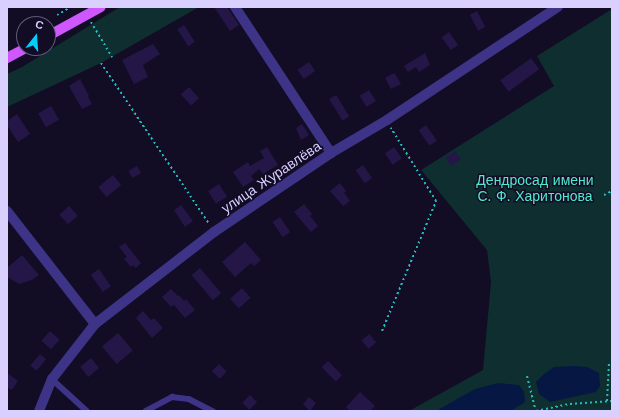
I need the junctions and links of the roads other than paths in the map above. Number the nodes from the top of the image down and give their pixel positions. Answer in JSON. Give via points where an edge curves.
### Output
{"nodes":[{"id":1,"x":101,"y":7,"type":"edge"},
{"id":2,"x":235,"y":7,"type":"edge"},
{"id":3,"x":558,"y":7,"type":"edge"},
{"id":4,"x":56,"y":32,"type":"edge"},
{"id":5,"x":16,"y":53,"type":"edge"},
{"id":6,"x":7,"y":58,"type":"edge"},
{"id":7,"x":331,"y":153,"type":"junction"},
{"id":8,"x":7,"y":211,"type":"edge"},
{"id":9,"x":94,"y":324,"type":"junction"},
{"id":10,"x":52,"y":379,"type":"junction"},
{"id":11,"x":39,"y":411,"type":"edge"},
{"id":12,"x":87,"y":411,"type":"edge"},
{"id":13,"x":146,"y":411,"type":"edge"},
{"id":14,"x":213,"y":411,"type":"edge"}],
"edges":[{"from":1,"to":4,"type":"main road"},
{"from":2,"to":7,"type":"street"},
{"from":3,"to":7,"type":"street","name":"улица Журавлёва"},
{"from":5,"to":6,"type":"main road"},
{"from":7,"to":9,"type":"street","name":"улица Журавлёва","via":[[214,232]]},
{"from":8,"to":9,"type":"street"},
{"from":9,"to":10,"type":"street","name":"улица Журавлёва"},
{"from":10,"to":11,"type":"street","name":"улица Журавлёва"},
{"from":10,"to":12,"type":"lane"},
{"from":13,"to":14,"type":"lane","via":[[172,398],[189,398]]}]}
